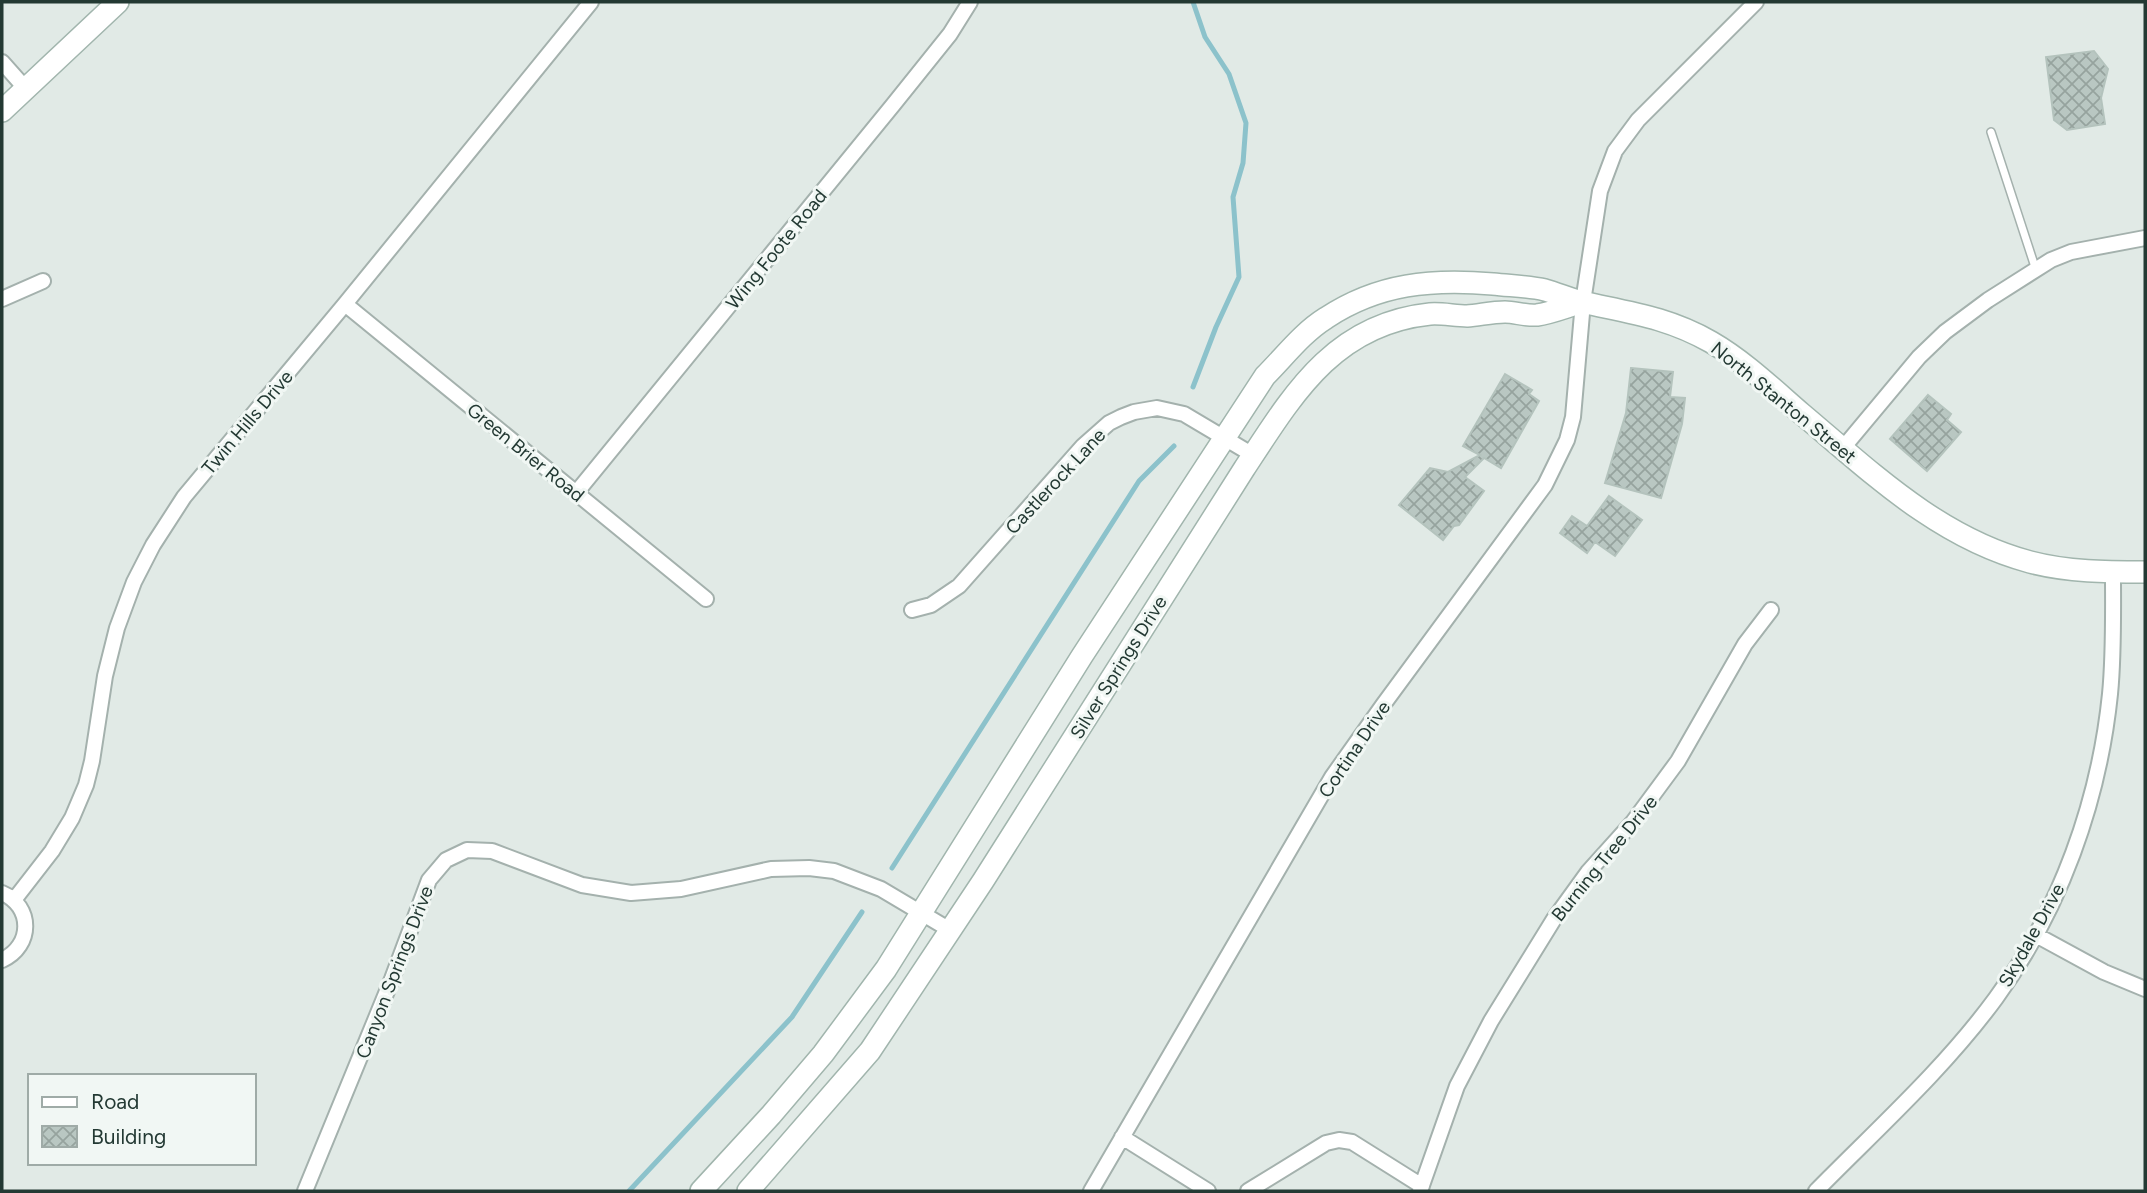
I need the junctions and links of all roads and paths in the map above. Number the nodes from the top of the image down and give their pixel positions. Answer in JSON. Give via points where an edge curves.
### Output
{"nodes":[{"id":1,"x":118,"y":2,"type":"edge"},
{"id":2,"x":591,"y":2,"type":"edge"},
{"id":3,"x":970,"y":2,"type":"edge"},
{"id":4,"x":1756,"y":2,"type":"edge"},
{"id":5,"x":2,"y":62,"type":"edge"},
{"id":6,"x":26,"y":89,"type":"junction"},
{"id":7,"x":2,"y":111,"type":"edge"},
{"id":8,"x":1991,"y":132,"type":"dead end"},
{"id":9,"x":2145,"y":238,"type":"edge"},
{"id":10,"x":2036,"y":271,"type":"junction"},
{"id":11,"x":43,"y":281,"type":"dead end"},
{"id":12,"x":2,"y":299,"type":"edge"},
{"id":13,"x":1363,"y":299,"type":"joint"},
{"id":14,"x":1583,"y":302,"type":"junction"},
{"id":15,"x":345,"y":304,"type":"junction"},
{"id":16,"x":1225,"y":437,"type":"junction"},
{"id":17,"x":1843,"y":448,"type":"junction"},
{"id":18,"x":1253,"y":456,"type":"junction"},
{"id":19,"x":576,"y":493,"type":"junction"},
{"id":20,"x":2113,"y":572,"type":"junction"},
{"id":21,"x":2145,"y":572,"type":"edge"},
{"id":22,"x":706,"y":599,"type":"dead end"},
{"id":23,"x":1771,"y":610,"type":"dead end"},
{"id":24,"x":912,"y":611,"type":"dead end"},
{"id":25,"x":8,"y":896,"type":"edge"},
{"id":26,"x":921,"y":912,"type":"junction"},
{"id":27,"x":950,"y":930,"type":"junction"},
{"id":28,"x":2036,"y":935,"type":"junction"},
{"id":29,"x":2,"y":960,"type":"edge"},
{"id":30,"x":2145,"y":989,"type":"edge"},
{"id":31,"x":1122,"y":1138,"type":"junction"},
{"id":32,"x":1421,"y":1189,"type":"edge"},
{"id":33,"x":305,"y":1191,"type":"edge"},
{"id":34,"x":701,"y":1191,"type":"edge"},
{"id":35,"x":748,"y":1191,"type":"edge"},
{"id":36,"x":1091,"y":1191,"type":"edge"},
{"id":37,"x":1208,"y":1191,"type":"edge"},
{"id":38,"x":1248,"y":1191,"type":"edge"},
{"id":39,"x":1816,"y":1191,"type":"edge"}],
"edges":[{"from":1,"to":6,"type":"street"},
{"from":2,"to":15,"type":"street","name":"Twin Hills Drive"},
{"from":3,"to":19,"type":"street","name":"Wing Foote Road","via":[[893,106]]},
{"from":4,"to":14,"type":"street","name":"Cortina Drive","via":[[1638,120],[1615,151],[1600,191]]},
{"from":5,"to":6,"type":"street"},
{"from":6,"to":7,"type":"street"},
{"from":8,"to":10,"type":"lane"},
{"from":9,"to":10,"type":"street","via":[[2087,247],[2051,260]]},
{"from":10,"to":17,"type":"street","via":[[1945,332]]},
{"from":11,"to":12,"type":"street"},
{"from":13,"to":14,"type":"street","name":"North Stanton Street","via":[[1405,285],[1460,281],[1545,290]]},
{"from":13,"to":16,"type":"street","name":"Silver Springs Drive","via":[[1325,318],[1303,336],[1265,376]]},
{"from":14,"to":17,"type":"street","name":"North Stanton Street","via":[[1637,312],[1712,343]]},
{"from":14,"to":18,"type":"street","name":"Silver Springs Drive","via":[[1536,315],[1432,314],[1379,326],[1316,368]]},
{"from":14,"to":31,"type":"street","name":"Cortina Drive","via":[[1573,417],[1545,485],[1332,777]]},
{"from":15,"to":19,"type":"street","name":"Green Brier Road"},
{"from":15,"to":25,"type":"street","name":"Twin Hills Drive","via":[[184,498],[153,545],[117,628],[86,785],[72,818],[33,878]]},
{"from":16,"to":18,"type":"street","name":"Castlerock Lane"},
{"from":16,"to":24,"type":"street","name":"Castlerock Lane","via":[[1168,409],[1134,412],[1109,423],[1083,446],[959,586],[931,605]]},
{"from":16,"to":26,"type":"street","name":"Silver Springs Drive"},
{"from":17,"to":20,"type":"street","name":"North Stanton Street","via":[[1905,500],[1966,538],[2031,562]]},
{"from":18,"to":27,"type":"street","name":"Silver Springs Drive"},
{"from":19,"to":22,"type":"street","name":"Green Brier Road"},
{"from":20,"to":21,"type":"street","name":"North Stanton Street"},
{"from":20,"to":28,"type":"street","name":"Skydale Drive","via":[[2110,695],[2099,759],[2073,854]]},
{"from":23,"to":32,"type":"street","name":"Burning Tree Drive","via":[[1745,644],[1678,761],[1561,909],[1491,1021],[1461,1077]]},
{"from":25,"to":29,"type":"street","name":"Twin Hills Drive","via":[[22,909],[26,932],[22,944]]},
{"from":26,"to":27,"type":"street","name":"Canyon Springs Drive"},
{"from":26,"to":33,"type":"street","name":"Canyon Springs Drive","via":[[881,889],[834,871],[771,869],[681,889],[631,893],[582,884],[492,850],[467,850],[446,860],[429,880]]},
{"from":26,"to":34,"type":"street","name":"Silver Springs Drive","via":[[886,969],[823,1054]]},
{"from":27,"to":35,"type":"street","name":"Silver Springs Drive","via":[[870,1051]]},
{"from":28,"to":30,"type":"street"},
{"from":28,"to":39,"type":"street","name":"Skydale Drive","via":[[1996,998],[1955,1049]]},
{"from":31,"to":36,"type":"street","name":"Cortina Drive"},
{"from":31,"to":37,"type":"street"},
{"from":32,"to":38,"type":"street","via":[[1360,1146],[1339,1140],[1326,1143]]}]}
